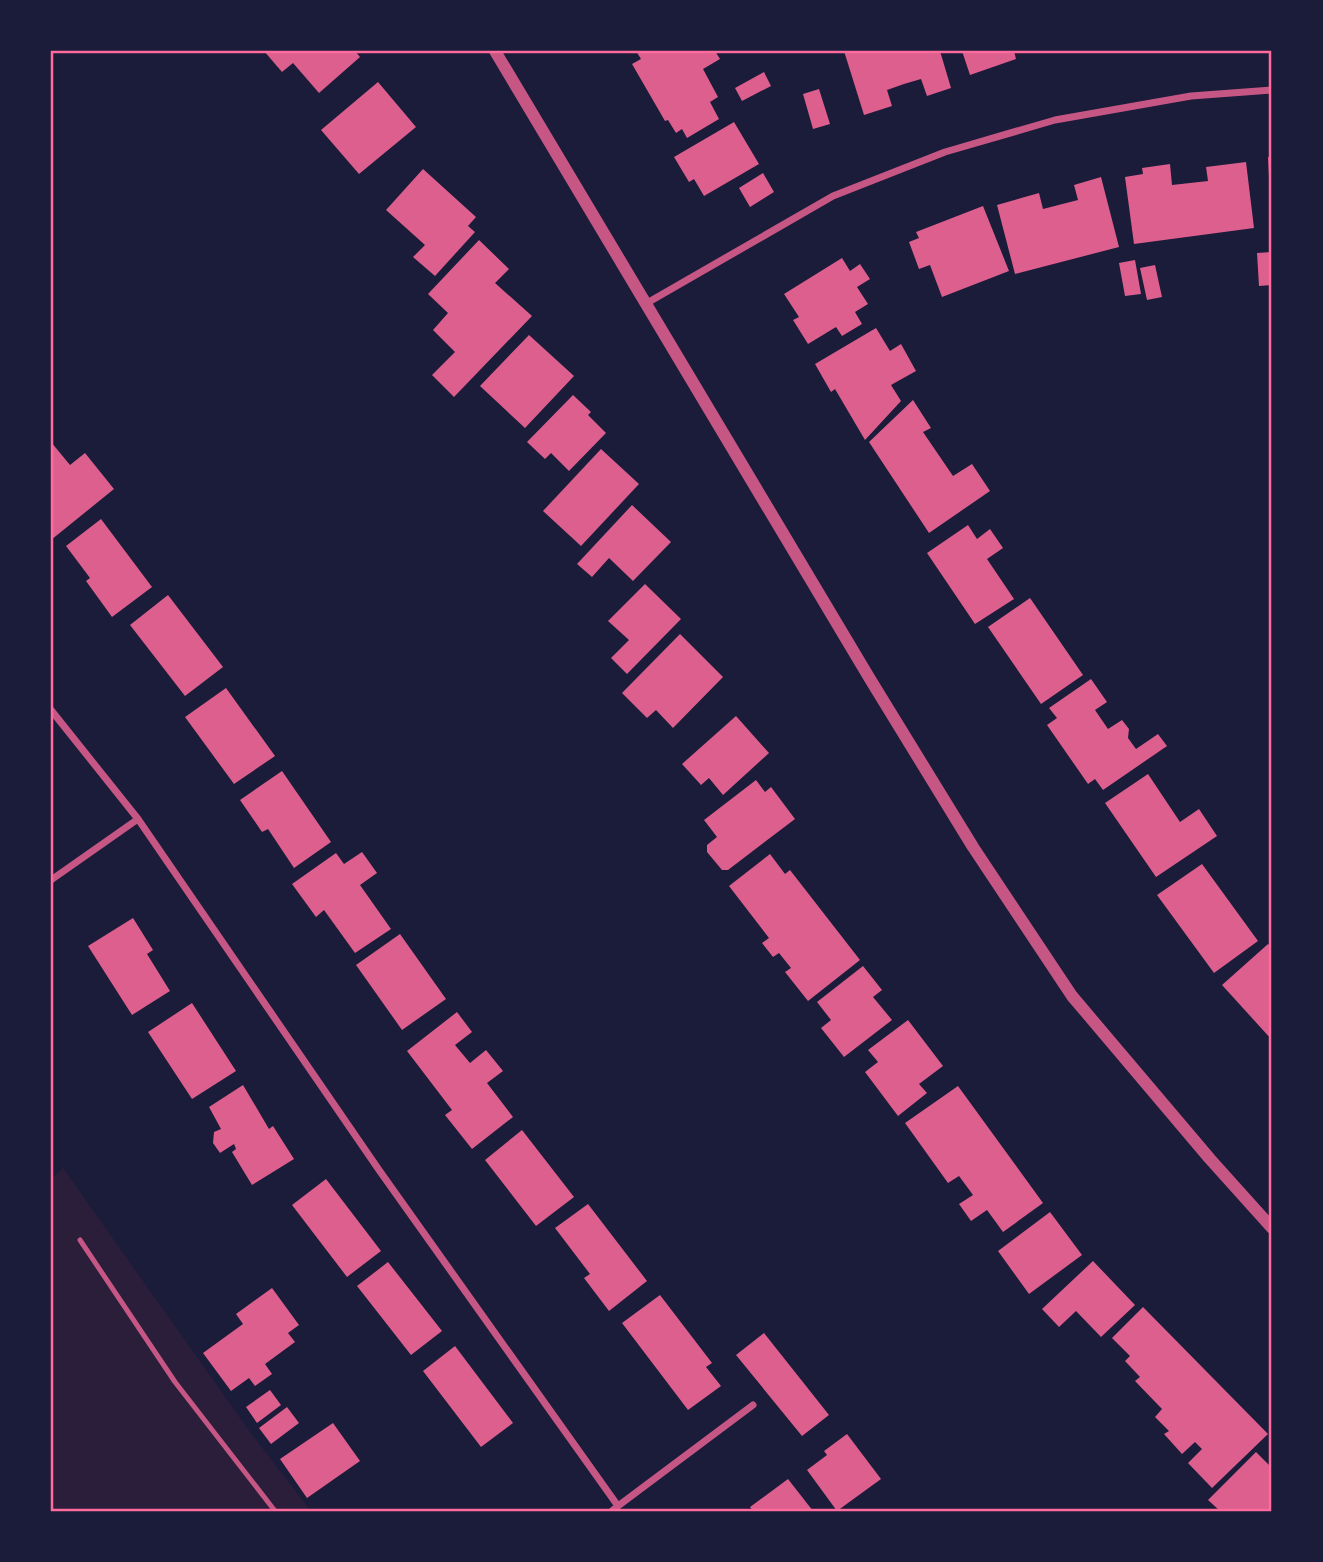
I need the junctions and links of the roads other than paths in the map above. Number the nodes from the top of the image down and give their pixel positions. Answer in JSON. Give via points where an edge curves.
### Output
{"nodes":[{"id":1,"x":495,"y":51,"type":"edge"},
{"id":2,"x":1272,"y":90,"type":"edge"},
{"id":3,"x":646,"y":303,"type":"junction"},
{"id":4,"x":51,"y":710,"type":"edge"},
{"id":5,"x":138,"y":820,"type":"junction"},
{"id":6,"x":51,"y":880,"type":"edge"},
{"id":7,"x":1272,"y":1228,"type":"edge"},
{"id":8,"x":80,"y":1240,"type":"dead end"},
{"id":9,"x":753,"y":1405,"type":"dead end"},
{"id":10,"x":615,"y":1509,"type":"edge"},
{"id":11,"x":275,"y":1511,"type":"edge"}],
"edges":[{"from":1,"to":3,"type":"street"},
{"from":2,"to":3,"type":"street","via":[[1191,96],[1055,120],[945,152],[833,196]]},
{"from":3,"to":7,"type":"street","via":[[876,691],[1072,996]]},
{"from":4,"to":5,"type":"street"},
{"from":5,"to":6,"type":"street"},
{"from":5,"to":10,"type":"street"},
{"from":8,"to":11,"type":"lane","via":[[175,1382]]},
{"from":9,"to":10,"type":"street"}]}
